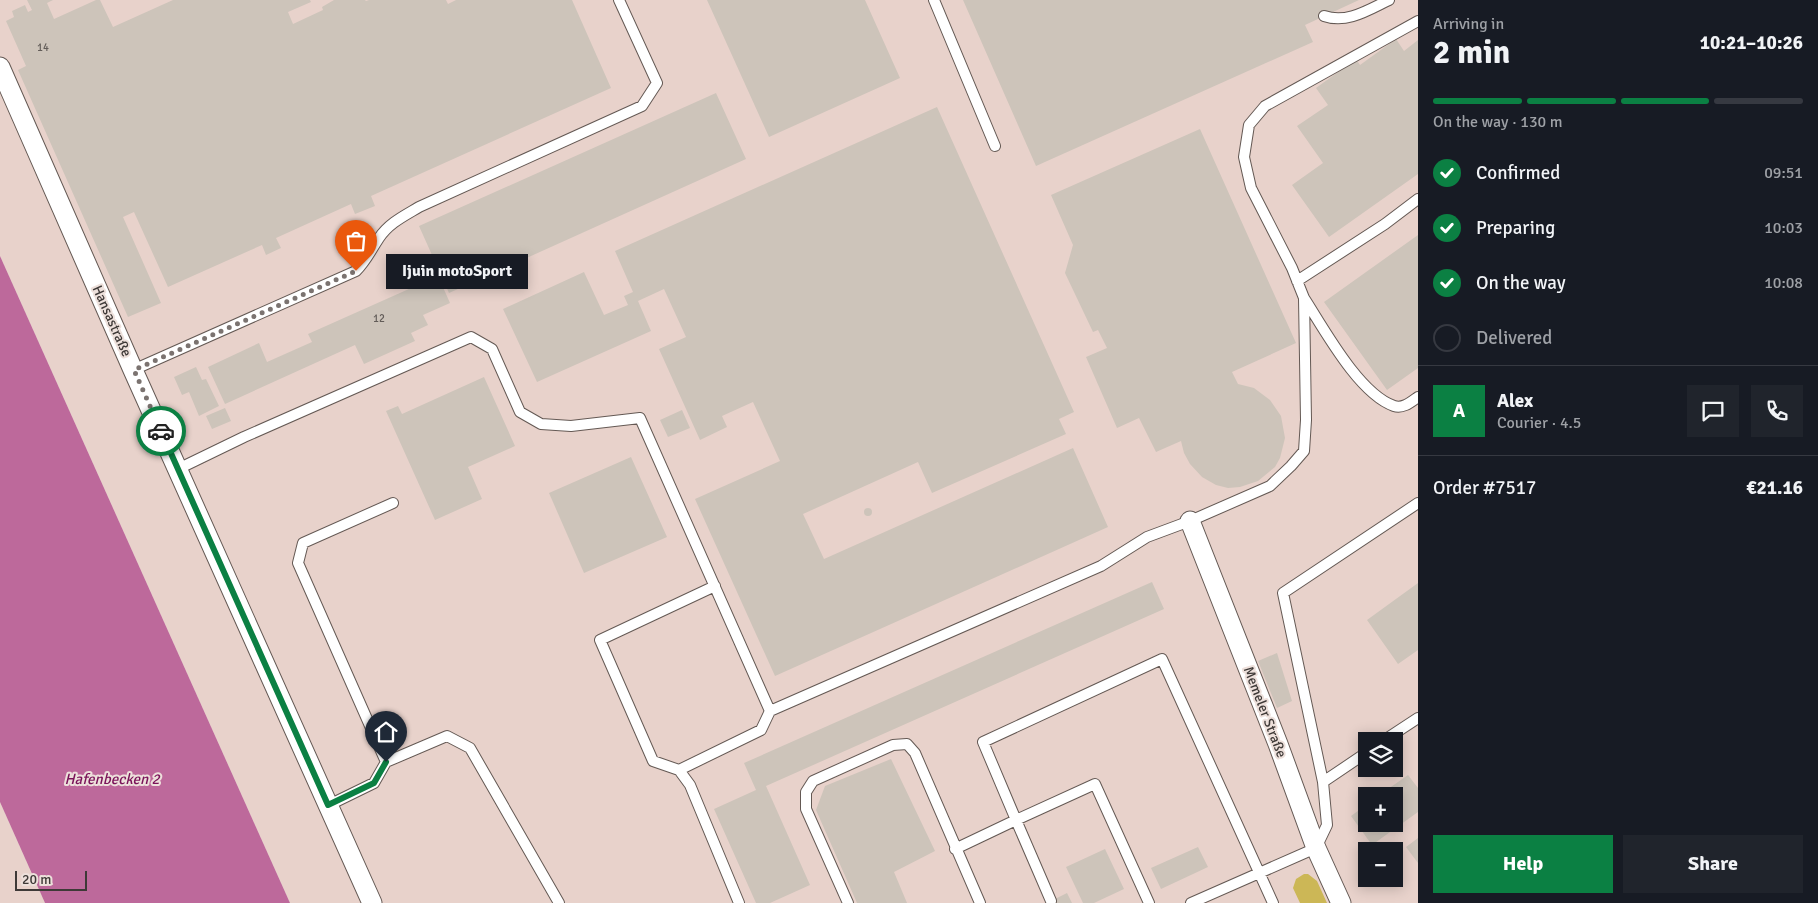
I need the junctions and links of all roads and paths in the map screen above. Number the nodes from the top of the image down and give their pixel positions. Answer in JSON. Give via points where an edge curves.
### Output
{"nodes":[{"id":1,"x":620,"y":0,"type":"edge"},
{"id":2,"x":934,"y":0,"type":"edge"},
{"id":3,"x":1389,"y":0,"type":"edge"},
{"id":4,"x":1324,"y":16,"type":"dead end"},
{"id":5,"x":1418,"y":21,"type":"edge"},
{"id":6,"x":0,"y":66,"type":"edge"},
{"id":7,"x":995,"y":146,"type":"dead end"},
{"id":8,"x":1418,"y":199,"type":"edge"},
{"id":9,"x":1297,"y":281,"type":"junction"},
{"id":10,"x":1304,"y":298,"type":"junction"},
{"id":11,"x":134,"y":370,"type":"junction"},
{"id":12,"x":1418,"y":397,"type":"edge"},
{"id":13,"x":178,"y":469,"type":"junction"},
{"id":14,"x":393,"y":503,"type":"dead end"},
{"id":15,"x":1418,"y":503,"type":"edge"},
{"id":16,"x":1190,"y":520,"type":"junction"},
{"id":17,"x":715,"y":586,"type":"junction"},
{"id":18,"x":770,"y":711,"type":"junction"},
{"id":19,"x":1418,"y":718,"type":"edge"},
{"id":20,"x":1397,"y":732,"type":"edge"},
{"id":21,"x":1358,"y":758,"type":"edge"},
{"id":22,"x":386,"y":762,"type":"junction"},
{"id":23,"x":679,"y":770,"type":"junction"},
{"id":24,"x":1323,"y":782,"type":"junction"},
{"id":25,"x":328,"y":805,"type":"junction"},
{"id":26,"x":1016,"y":820,"type":"junction"},
{"id":27,"x":1316,"y":848,"type":"junction"},
{"id":28,"x":955,"y":849,"type":"junction"},
{"id":29,"x":1260,"y":873,"type":"junction"},
{"id":30,"x":1050,"y":901,"type":"dead end"},
{"id":31,"x":372,"y":903,"type":"edge"},
{"id":32,"x":559,"y":903,"type":"edge"},
{"id":33,"x":739,"y":903,"type":"edge"},
{"id":34,"x":848,"y":903,"type":"edge"},
{"id":35,"x":980,"y":903,"type":"edge"},
{"id":36,"x":1149,"y":903,"type":"edge"},
{"id":37,"x":1192,"y":903,"type":"edge"},
{"id":38,"x":1273,"y":903,"type":"edge"},
{"id":39,"x":1341,"y":903,"type":"edge"}],
"edges":[{"from":1,"to":11,"type":"lane","via":[[658,83],[642,106],[394,221],[356,271]]},
{"from":2,"to":7,"type":"lane"},
{"from":3,"to":4,"type":"lane","via":[[1356,15],[1334,19]]},
{"from":5,"to":9,"type":"lane","via":[[1265,106],[1249,125],[1244,157],[1251,188]]},
{"from":6,"to":11,"type":"street","name":"Hansastraße"},
{"from":8,"to":9,"type":"lane"},
{"from":9,"to":10,"type":"lane"},
{"from":10,"to":12,"type":"lane","via":[[1358,378],[1377,396],[1396,407],[1408,405]]},
{"from":10,"to":16,"type":"lane","via":[[1304,451],[1270,486]]},
{"from":11,"to":13,"type":"street","name":"Hansastraße"},
{"from":13,"to":17,"type":"lane","via":[[472,338],[492,349],[520,412],[541,424],[571,426],[640,418]]},
{"from":13,"to":25,"type":"street","name":"Hansastraße"},
{"from":14,"to":22,"type":"lane","via":[[303,543],[298,563]]},
{"from":15,"to":24,"type":"lane","via":[[1283,593]]},
{"from":16,"to":18,"type":"lane","via":[[1148,537],[1101,566]]},
{"from":16,"to":27,"type":"street","name":"Memeler Straße"},
{"from":17,"to":18,"type":"lane"},
{"from":17,"to":23,"type":"lane","via":[[600,640],[653,760]]},
{"from":18,"to":23,"type":"lane","via":[[761,730]]},
{"from":19,"to":20,"type":"lane"},
{"from":21,"to":24,"type":"lane"},
{"from":22,"to":25,"type":"lane","via":[[374,783]]},
{"from":22,"to":32,"type":"lane","via":[[447,736],[470,748]]},
{"from":23,"to":33,"type":"lane","via":[[690,785]]},
{"from":24,"to":27,"type":"lane","via":[[1327,825]]},
{"from":25,"to":31,"type":"street","name":"Hansastraße"},
{"from":26,"to":28,"type":"lane"},
{"from":26,"to":29,"type":"lane","via":[[983,742],[1162,659]]},
{"from":26,"to":30,"type":"lane"},
{"from":26,"to":36,"type":"lane","via":[[1095,784]]},
{"from":27,"to":29,"type":"lane"},
{"from":27,"to":39,"type":"street","name":"Memeler Straße"},
{"from":28,"to":34,"type":"lane","via":[[915,753],[907,744],[893,745],[813,781],[806,792],[806,809]]},
{"from":28,"to":35,"type":"lane"},
{"from":29,"to":37,"type":"lane"},
{"from":29,"to":38,"type":"lane"}]}
